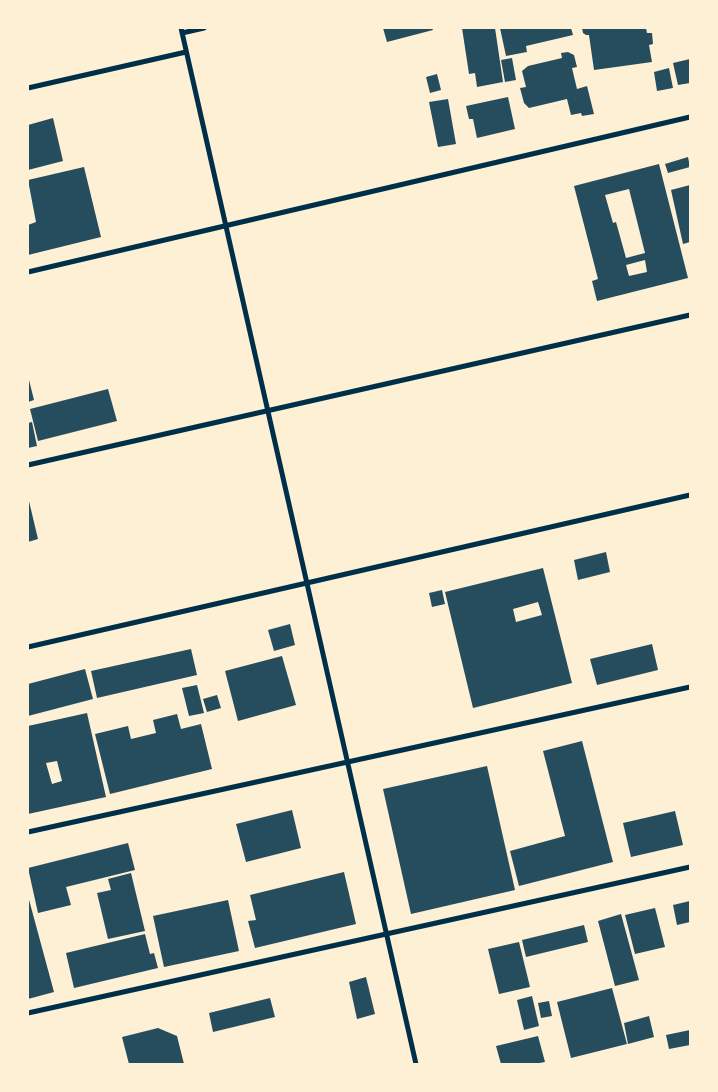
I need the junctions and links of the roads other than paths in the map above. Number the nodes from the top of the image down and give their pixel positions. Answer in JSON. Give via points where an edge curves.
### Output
{"nodes":[{"id":1,"x":204,"y":28,"type":"edge"},
{"id":2,"x":182,"y":30,"type":"edge"},
{"id":3,"x":186,"y":52,"type":"junction"},
{"id":4,"x":28,"y":88,"type":"edge"},
{"id":5,"x":690,"y":117,"type":"edge"},
{"id":6,"x":226,"y":226,"type":"junction"},
{"id":7,"x":28,"y":272,"type":"edge"},
{"id":8,"x":690,"y":315,"type":"edge"},
{"id":9,"x":268,"y":411,"type":"junction"},
{"id":10,"x":28,"y":465,"type":"edge"},
{"id":11,"x":690,"y":495,"type":"edge"},
{"id":12,"x":306,"y":583,"type":"junction"},
{"id":13,"x":28,"y":647,"type":"edge"},
{"id":14,"x":690,"y":687,"type":"edge"},
{"id":15,"x":347,"y":762,"type":"junction"},
{"id":16,"x":28,"y":832,"type":"edge"},
{"id":17,"x":690,"y":867,"type":"edge"},
{"id":18,"x":386,"y":934,"type":"junction"},
{"id":19,"x":28,"y":1013,"type":"edge"},
{"id":20,"x":416,"y":1064,"type":"edge"}],
"edges":[{"from":1,"to":2,"type":"street"},
{"from":2,"to":3,"type":"street"},
{"from":3,"to":4,"type":"street"},
{"from":3,"to":6,"type":"street"},
{"from":5,"to":6,"type":"street"},
{"from":6,"to":7,"type":"street"},
{"from":6,"to":9,"type":"street"},
{"from":8,"to":9,"type":"street"},
{"from":9,"to":10,"type":"street"},
{"from":9,"to":12,"type":"street"},
{"from":11,"to":12,"type":"street"},
{"from":12,"to":13,"type":"street"},
{"from":12,"to":15,"type":"street"},
{"from":14,"to":15,"type":"street"},
{"from":15,"to":16,"type":"street"},
{"from":15,"to":18,"type":"street"},
{"from":17,"to":18,"type":"street"},
{"from":18,"to":19,"type":"street"},
{"from":18,"to":20,"type":"street"}]}
